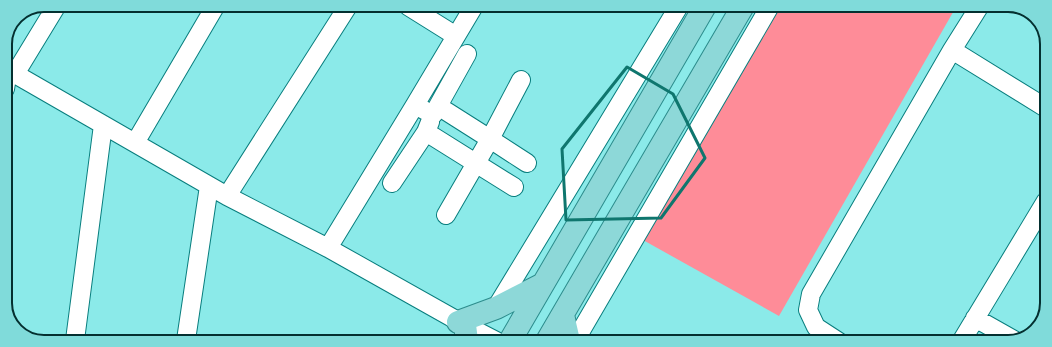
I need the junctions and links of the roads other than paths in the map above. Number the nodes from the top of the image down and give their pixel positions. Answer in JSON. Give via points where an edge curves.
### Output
{"nodes":[{"id":1,"x":52,"y":12,"type":"edge"},
{"id":2,"x":212,"y":12,"type":"edge"},
{"id":3,"x":344,"y":12,"type":"edge"},
{"id":4,"x":418,"y":12,"type":"edge"},
{"id":5,"x":470,"y":12,"type":"edge"},
{"id":6,"x":675,"y":12,"type":"edge"},
{"id":7,"x":702,"y":12,"type":"edge"},
{"id":8,"x":739,"y":12,"type":"edge"},
{"id":9,"x":767,"y":12,"type":"edge"},
{"id":10,"x":976,"y":12,"type":"edge"},
{"id":11,"x":456,"y":36,"type":"junction"},
{"id":12,"x":952,"y":50,"type":"junction"},
{"id":13,"x":467,"y":54,"type":"dead end"},
{"id":14,"x":12,"y":66,"type":"edge"},
{"id":15,"x":12,"y":72,"type":"edge"},
{"id":16,"x":521,"y":80,"type":"dead end"},
{"id":17,"x":415,"y":104,"type":"junction"},
{"id":18,"x":1040,"y":104,"type":"edge"},
{"id":19,"x":435,"y":111,"type":"junction"},
{"id":20,"x":103,"y":125,"type":"junction"},
{"id":21,"x":426,"y":132,"type":"junction"},
{"id":22,"x":490,"y":139,"type":"junction"},
{"id":23,"x":135,"y":143,"type":"junction"},
{"id":24,"x":527,"y":163,"type":"dead end"},
{"id":25,"x":476,"y":164,"type":"junction"},
{"id":26,"x":392,"y":183,"type":"dead end"},
{"id":27,"x":209,"y":186,"type":"junction"},
{"id":28,"x":514,"y":187,"type":"dead end"},
{"id":29,"x":227,"y":196,"type":"junction"},
{"id":30,"x":1040,"y":211,"type":"edge"},
{"id":31,"x":446,"y":215,"type":"dead end"},
{"id":32,"x":328,"y":248,"type":"junction"},
{"id":33,"x":543,"y":284,"type":"junction"},
{"id":34,"x":496,"y":308,"type":"junction"},
{"id":35,"x":562,"y":315,"type":"junction"},
{"id":36,"x":975,"y":318,"type":"junction"},
{"id":37,"x":463,"y":329,"type":"edge"},
{"id":38,"x":76,"y":335,"type":"edge"},
{"id":39,"x":187,"y":335,"type":"edge"},
{"id":40,"x":492,"y":335,"type":"edge"},
{"id":41,"x":513,"y":335,"type":"edge"},
{"id":42,"x":550,"y":335,"type":"edge"},
{"id":43,"x":567,"y":335,"type":"edge"},
{"id":44,"x":578,"y":335,"type":"edge"},
{"id":45,"x":828,"y":335,"type":"edge"},
{"id":46,"x":965,"y":335,"type":"edge"},
{"id":47,"x":1005,"y":335,"type":"edge"}],
"edges":[{"from":1,"to":14,"type":"street"},
{"from":2,"to":23,"type":"street"},
{"from":3,"to":29,"type":"street"},
{"from":4,"to":11,"type":"street"},
{"from":5,"to":11,"type":"street"},
{"from":6,"to":34,"type":"street"},
{"from":7,"to":33,"type":"main road"},
{"from":8,"to":35,"type":"main road"},
{"from":9,"to":44,"type":"street"},
{"from":10,"to":12,"type":"street"},
{"from":11,"to":17,"type":"street"},
{"from":12,"to":18,"type":"street"},
{"from":12,"to":45,"type":"street","via":[[811,294],[808,310],[816,327]]},
{"from":13,"to":19,"type":"street"},
{"from":15,"to":20,"type":"street"},
{"from":16,"to":22,"type":"street"},
{"from":17,"to":19,"type":"street"},
{"from":17,"to":32,"type":"street"},
{"from":19,"to":21,"type":"street"},
{"from":19,"to":22,"type":"street"},
{"from":20,"to":23,"type":"street"},
{"from":20,"to":38,"type":"street"},
{"from":21,"to":25,"type":"street"},
{"from":21,"to":26,"type":"street"},
{"from":22,"to":24,"type":"street"},
{"from":22,"to":25,"type":"street"},
{"from":23,"to":27,"type":"street"},
{"from":25,"to":28,"type":"street"},
{"from":25,"to":31,"type":"street"},
{"from":27,"to":29,"type":"street"},
{"from":27,"to":39,"type":"street"},
{"from":29,"to":32,"type":"street"},
{"from":30,"to":36,"type":"street"},
{"from":32,"to":37,"type":"street"},
{"from":33,"to":34,"type":"main road"},
{"from":33,"to":41,"type":"main road"},
{"from":34,"to":37,"type":"main road"},
{"from":35,"to":42,"type":"main road"},
{"from":35,"to":43,"type":"main road"},
{"from":36,"to":46,"type":"street"},
{"from":36,"to":47,"type":"street"},
{"from":37,"to":40,"type":"street"}]}
